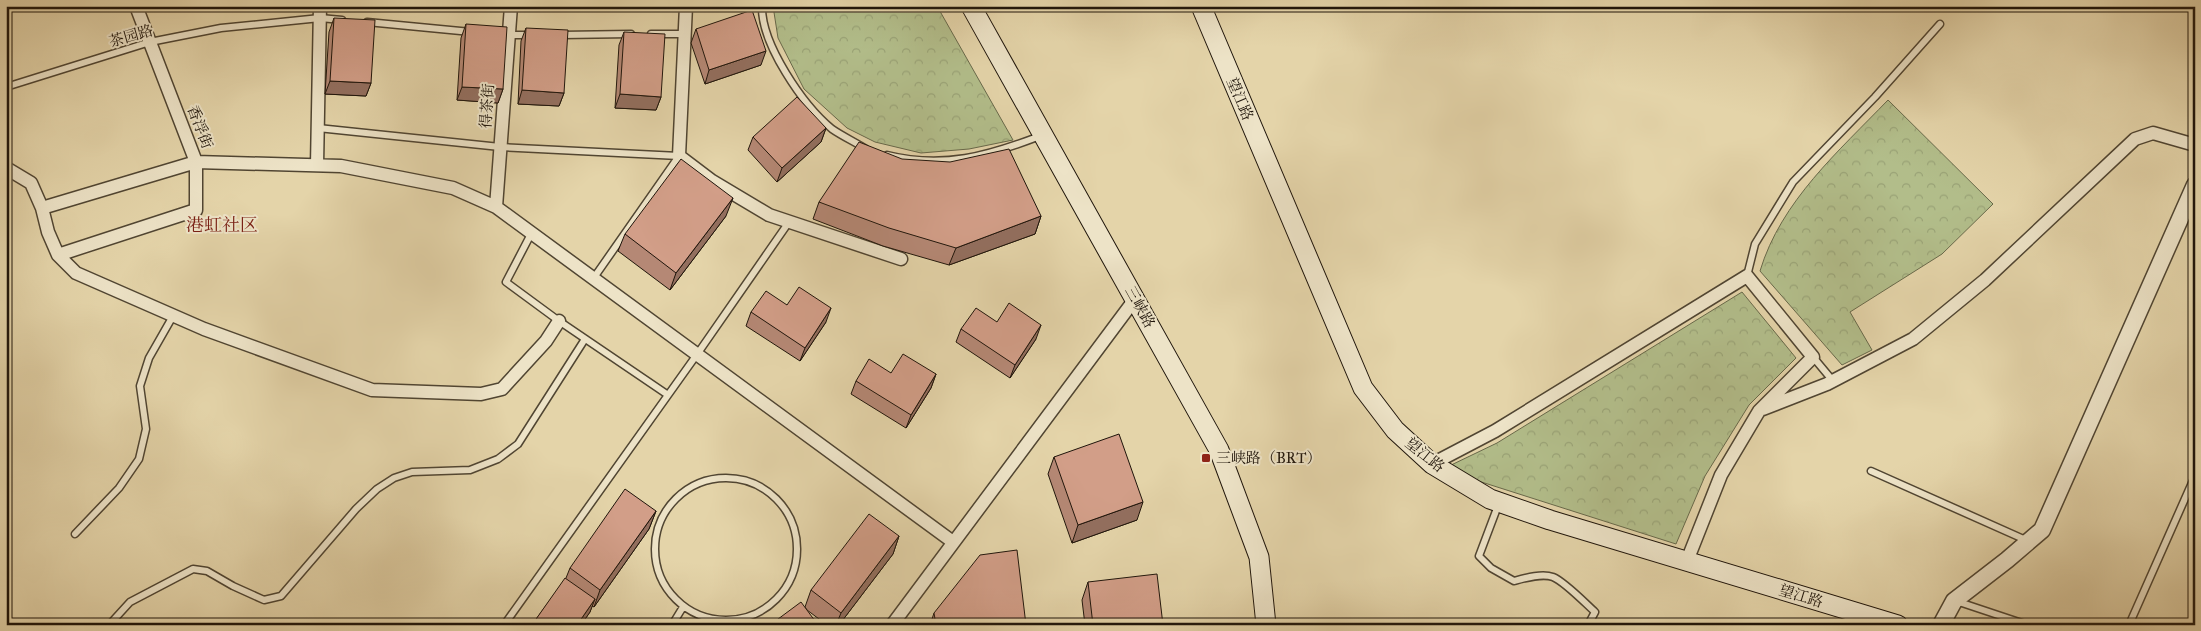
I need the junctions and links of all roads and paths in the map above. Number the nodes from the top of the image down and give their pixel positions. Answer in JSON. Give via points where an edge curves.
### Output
{"nodes":[{"id":1,"x":136,"y":6,"type":"edge"},
{"id":2,"x":511,"y":6,"type":"edge"},
{"id":3,"x":686,"y":6,"type":"edge"},
{"id":4,"x":762,"y":6,"type":"edge"},
{"id":5,"x":971,"y":6,"type":"edge"},
{"id":6,"x":1201,"y":6,"type":"edge"},
{"id":7,"x":320,"y":12,"type":"edge"},
{"id":8,"x":350,"y":21,"type":"edge"},
{"id":9,"x":360,"y":22,"type":"edge"},
{"id":10,"x":1940,"y":24,"type":"dead end"},
{"id":11,"x":479,"y":33,"type":"edge"},
{"id":12,"x":636,"y":34,"type":"edge"},
{"id":13,"x":646,"y":34,"type":"edge"},
{"id":14,"x":685,"y":34,"type":"junction"},
{"id":15,"x":504,"y":35,"type":"junction"},
{"id":16,"x":538,"y":35,"type":"edge"},
{"id":17,"x":558,"y":35,"type":"edge"},
{"id":18,"x":150,"y":42,"type":"junction"},
{"id":19,"x":6,"y":87,"type":"edge"},
{"id":20,"x":318,"y":128,"type":"junction"},
{"id":21,"x":1043,"y":134,"type":"junction"},
{"id":22,"x":2195,"y":145,"type":"edge"},
{"id":23,"x":500,"y":147,"type":"junction"},
{"id":24,"x":679,"y":156,"type":"junction"},
{"id":25,"x":196,"y":162,"type":"junction"},
{"id":26,"x":317,"y":165,"type":"junction"},
{"id":27,"x":6,"y":168,"type":"edge"},
{"id":28,"x":2195,"y":185,"type":"edge"},
{"id":29,"x":496,"y":207,"type":"junction"},
{"id":30,"x":42,"y":208,"type":"junction"},
{"id":31,"x":789,"y":222,"type":"junction"},
{"id":32,"x":531,"y":234,"type":"junction"},
{"id":33,"x":58,"y":255,"type":"junction"},
{"id":34,"x":901,"y":259,"type":"dead end"},
{"id":35,"x":1747,"y":276,"type":"junction"},
{"id":36,"x":593,"y":279,"type":"junction"},
{"id":37,"x":1135,"y":299,"type":"junction"},
{"id":38,"x":173,"y":316,"type":"junction"},
{"id":39,"x":559,"y":322,"type":"junction"},
{"id":40,"x":585,"y":339,"type":"junction"},
{"id":41,"x":698,"y":353,"type":"junction"},
{"id":42,"x":1813,"y":357,"type":"junction"},
{"id":43,"x":1833,"y":381,"type":"junction"},
{"id":44,"x":668,"y":395,"type":"junction"},
{"id":45,"x":1759,"y":411,"type":"junction"},
{"id":46,"x":1432,"y":464,"type":"junction"},
{"id":47,"x":1871,"y":471,"type":"dead end"},
{"id":48,"x":2195,"y":476,"type":"edge"},
{"id":49,"x":1500,"y":502,"type":"junction"},
{"id":50,"x":75,"y":534,"type":"dead end"},
{"id":51,"x":954,"y":542,"type":"junction"},
{"id":52,"x":2029,"y":542,"type":"junction"},
{"id":53,"x":1687,"y":561,"type":"junction"},
{"id":54,"x":1954,"y":601,"type":"junction"},
{"id":55,"x":683,"y":607,"type":"junction"},
{"id":56,"x":110,"y":625,"type":"edge"},
{"id":57,"x":504,"y":625,"type":"edge"},
{"id":58,"x":672,"y":625,"type":"edge"},
{"id":59,"x":892,"y":625,"type":"edge"},
{"id":60,"x":1266,"y":625,"type":"edge"},
{"id":61,"x":1588,"y":625,"type":"edge"},
{"id":62,"x":1898,"y":625,"type":"edge"},
{"id":63,"x":1940,"y":625,"type":"edge"},
{"id":64,"x":2028,"y":625,"type":"edge"},
{"id":65,"x":2129,"y":625,"type":"edge"}],
"edges":[{"from":1,"to":18,"type":"street","name":"香浮街"},
{"from":2,"to":15,"type":"street","name":"得茶街"},
{"from":3,"to":14,"type":"street"},
{"from":4,"to":21,"type":"lane","via":[[772,49],[800,96],[832,129],[866,149],[911,161],[956,161],[1000,151]]},
{"from":5,"to":21,"type":"main road","name":"三峡路"},
{"from":6,"to":46,"type":"main road","name":"望江路","via":[[1363,388],[1395,430]]},
{"from":7,"to":8,"type":"lane","name":"茶园路"},
{"from":7,"to":18,"type":"lane","name":"茶园路"},
{"from":7,"to":20,"type":"street"},
{"from":9,"to":11,"type":"lane"},
{"from":10,"to":35,"type":"lane","via":[[1793,182],[1755,244]]},
{"from":12,"to":17,"type":"lane"},
{"from":13,"to":14,"type":"lane"},
{"from":14,"to":24,"type":"street"},
{"from":15,"to":16,"type":"lane"},
{"from":15,"to":23,"type":"street","name":"得茶街"},
{"from":18,"to":19,"type":"lane","name":"茶园路"},
{"from":18,"to":25,"type":"street","name":"香浮街"},
{"from":20,"to":23,"type":"lane"},
{"from":20,"to":26,"type":"street"},
{"from":21,"to":37,"type":"main road","name":"三峡路"},
{"from":22,"to":43,"type":"street","via":[[2152,133],[2135,139],[1985,280],[1913,339]]},
{"from":23,"to":24,"type":"lane"},
{"from":23,"to":29,"type":"street","name":"得茶街"},
{"from":24,"to":31,"type":"street","via":[[712,182],[770,215]]},
{"from":24,"to":36,"type":"lane"},
{"from":25,"to":26,"type":"street"},
{"from":25,"to":30,"type":"street"},
{"from":25,"to":33,"type":"street","name":"香浮街","via":[[196,210]]},
{"from":26,"to":29,"type":"street","via":[[341,166],[453,188]]},
{"from":27,"to":30,"type":"street","via":[[31,183]]},
{"from":28,"to":52,"type":"street","via":[[2042,530]]},
{"from":29,"to":32,"type":"street"},
{"from":30,"to":33,"type":"street"},
{"from":31,"to":34,"type":"street"},
{"from":31,"to":41,"type":"lane"},
{"from":32,"to":36,"type":"street"},
{"from":32,"to":39,"type":"lane","via":[[506,282]]},
{"from":33,"to":38,"type":"street","via":[[76,274]]},
{"from":35,"to":42,"type":"street"},
{"from":35,"to":46,"type":"street","via":[[1495,431]]},
{"from":36,"to":41,"type":"street"},
{"from":37,"to":51,"type":"street"},
{"from":37,"to":60,"type":"main road","name":"三峡路","via":[[1219,450],[1259,557]]},
{"from":38,"to":39,"type":"street","via":[[372,390],[481,394],[502,389]]},
{"from":38,"to":50,"type":"lane","via":[[149,358],[140,386],[146,429],[138,459],[119,488]]},
{"from":39,"to":40,"type":"lane"},
{"from":40,"to":44,"type":"lane"},
{"from":40,"to":56,"type":"lane","via":[[518,444],[498,459],[470,470],[412,472],[394,478],[356,508],[281,596],[264,600],[207,571],[193,569],[130,602]]},
{"from":41,"to":44,"type":"lane"},
{"from":41,"to":51,"type":"street"},
{"from":42,"to":43,"type":"lane"},
{"from":42,"to":45,"type":"street"},
{"from":43,"to":45,"type":"street"},
{"from":44,"to":57,"type":"lane"},
{"from":45,"to":53,"type":"street","via":[[1721,475]]},
{"from":46,"to":49,"type":"main road","name":"望江路"},
{"from":47,"to":52,"type":"lane"},
{"from":48,"to":65,"type":"lane"},
{"from":49,"to":53,"type":"main road","name":"望江路"},
{"from":49,"to":61,"type":"lane","via":[[1479,556],[1491,568],[1514,580],[1552,577],[1595,612]]},
{"from":51,"to":59,"type":"street"},
{"from":52,"to":54,"type":"street"},
{"from":53,"to":62,"type":"main road","name":"望江路"},
{"from":54,"to":63,"type":"street"},
{"from":54,"to":64,"type":"lane"},
{"from":55,"to":55,"type":"lane","via":[[705,618],[729,621],[746,618],[774,602],[790,582],[797,559],[796,534],[787,511],[770,493],[750,482],[728,478],[706,481],[685,490],[668,506],[655,541],[657,571],[667,591]]},
{"from":55,"to":58,"type":"lane"}]}
